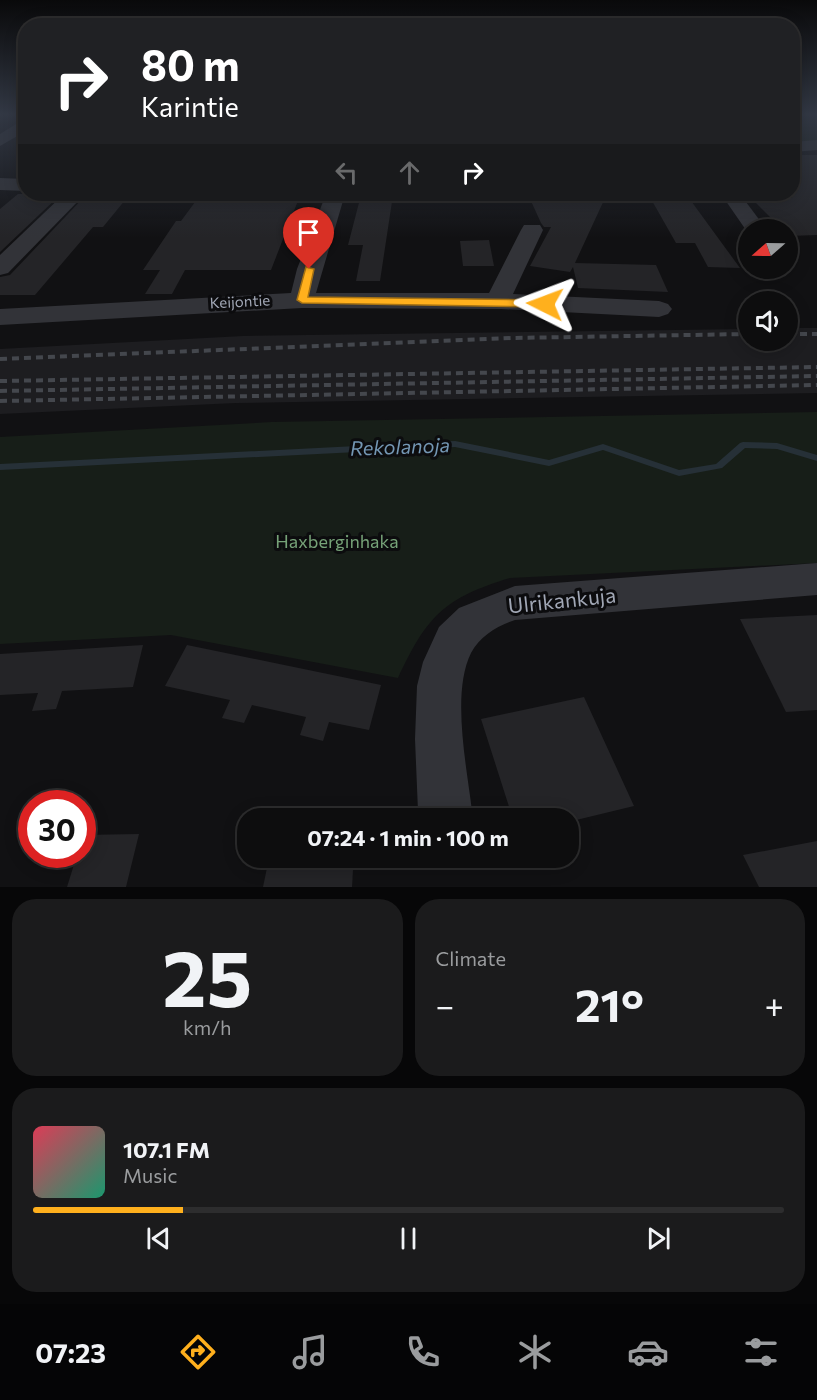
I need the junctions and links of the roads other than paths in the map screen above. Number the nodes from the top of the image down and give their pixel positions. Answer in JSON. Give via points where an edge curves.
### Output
{"nodes":[{"id":1,"x":0,"y":184,"type":"edge"},
{"id":2,"x":18,"y":184,"type":"edge"},
{"id":3,"x":68,"y":201,"type":"edge"},
{"id":4,"x":333,"y":201,"type":"edge"},
{"id":5,"x":735,"y":201,"type":"edge"},
{"id":6,"x":749,"y":219,"type":"edge"},
{"id":7,"x":532,"y":230,"type":"dead end"},
{"id":8,"x":0,"y":268,"type":"edge"},
{"id":9,"x":302,"y":300,"type":"junction"},
{"id":10,"x":501,"y":301,"type":"junction"},
{"id":11,"x":659,"y":309,"type":"dead end"},
{"id":12,"x":0,"y":317,"type":"edge"},
{"id":13,"x":817,"y":579,"type":"edge"},
{"id":14,"x":445,"y":808,"type":"edge"}],
"edges":[{"from":1,"to":2,"type":"street"},
{"from":3,"to":8,"type":"street"},
{"from":4,"to":9,"type":"street"},
{"from":5,"to":6,"type":"street"},
{"from":7,"to":10,"type":"street","via":[[501,291]]},
{"from":9,"to":10,"type":"street","name":"Keijontie"},
{"from":9,"to":12,"type":"street","name":"Keijontie"},
{"from":10,"to":11,"type":"street","name":"Keijontie"},
{"from":13,"to":14,"type":"street","name":"Ulrikankuja","via":[[515,603],[484,614],[452,644],[442,672],[439,703]]}]}
